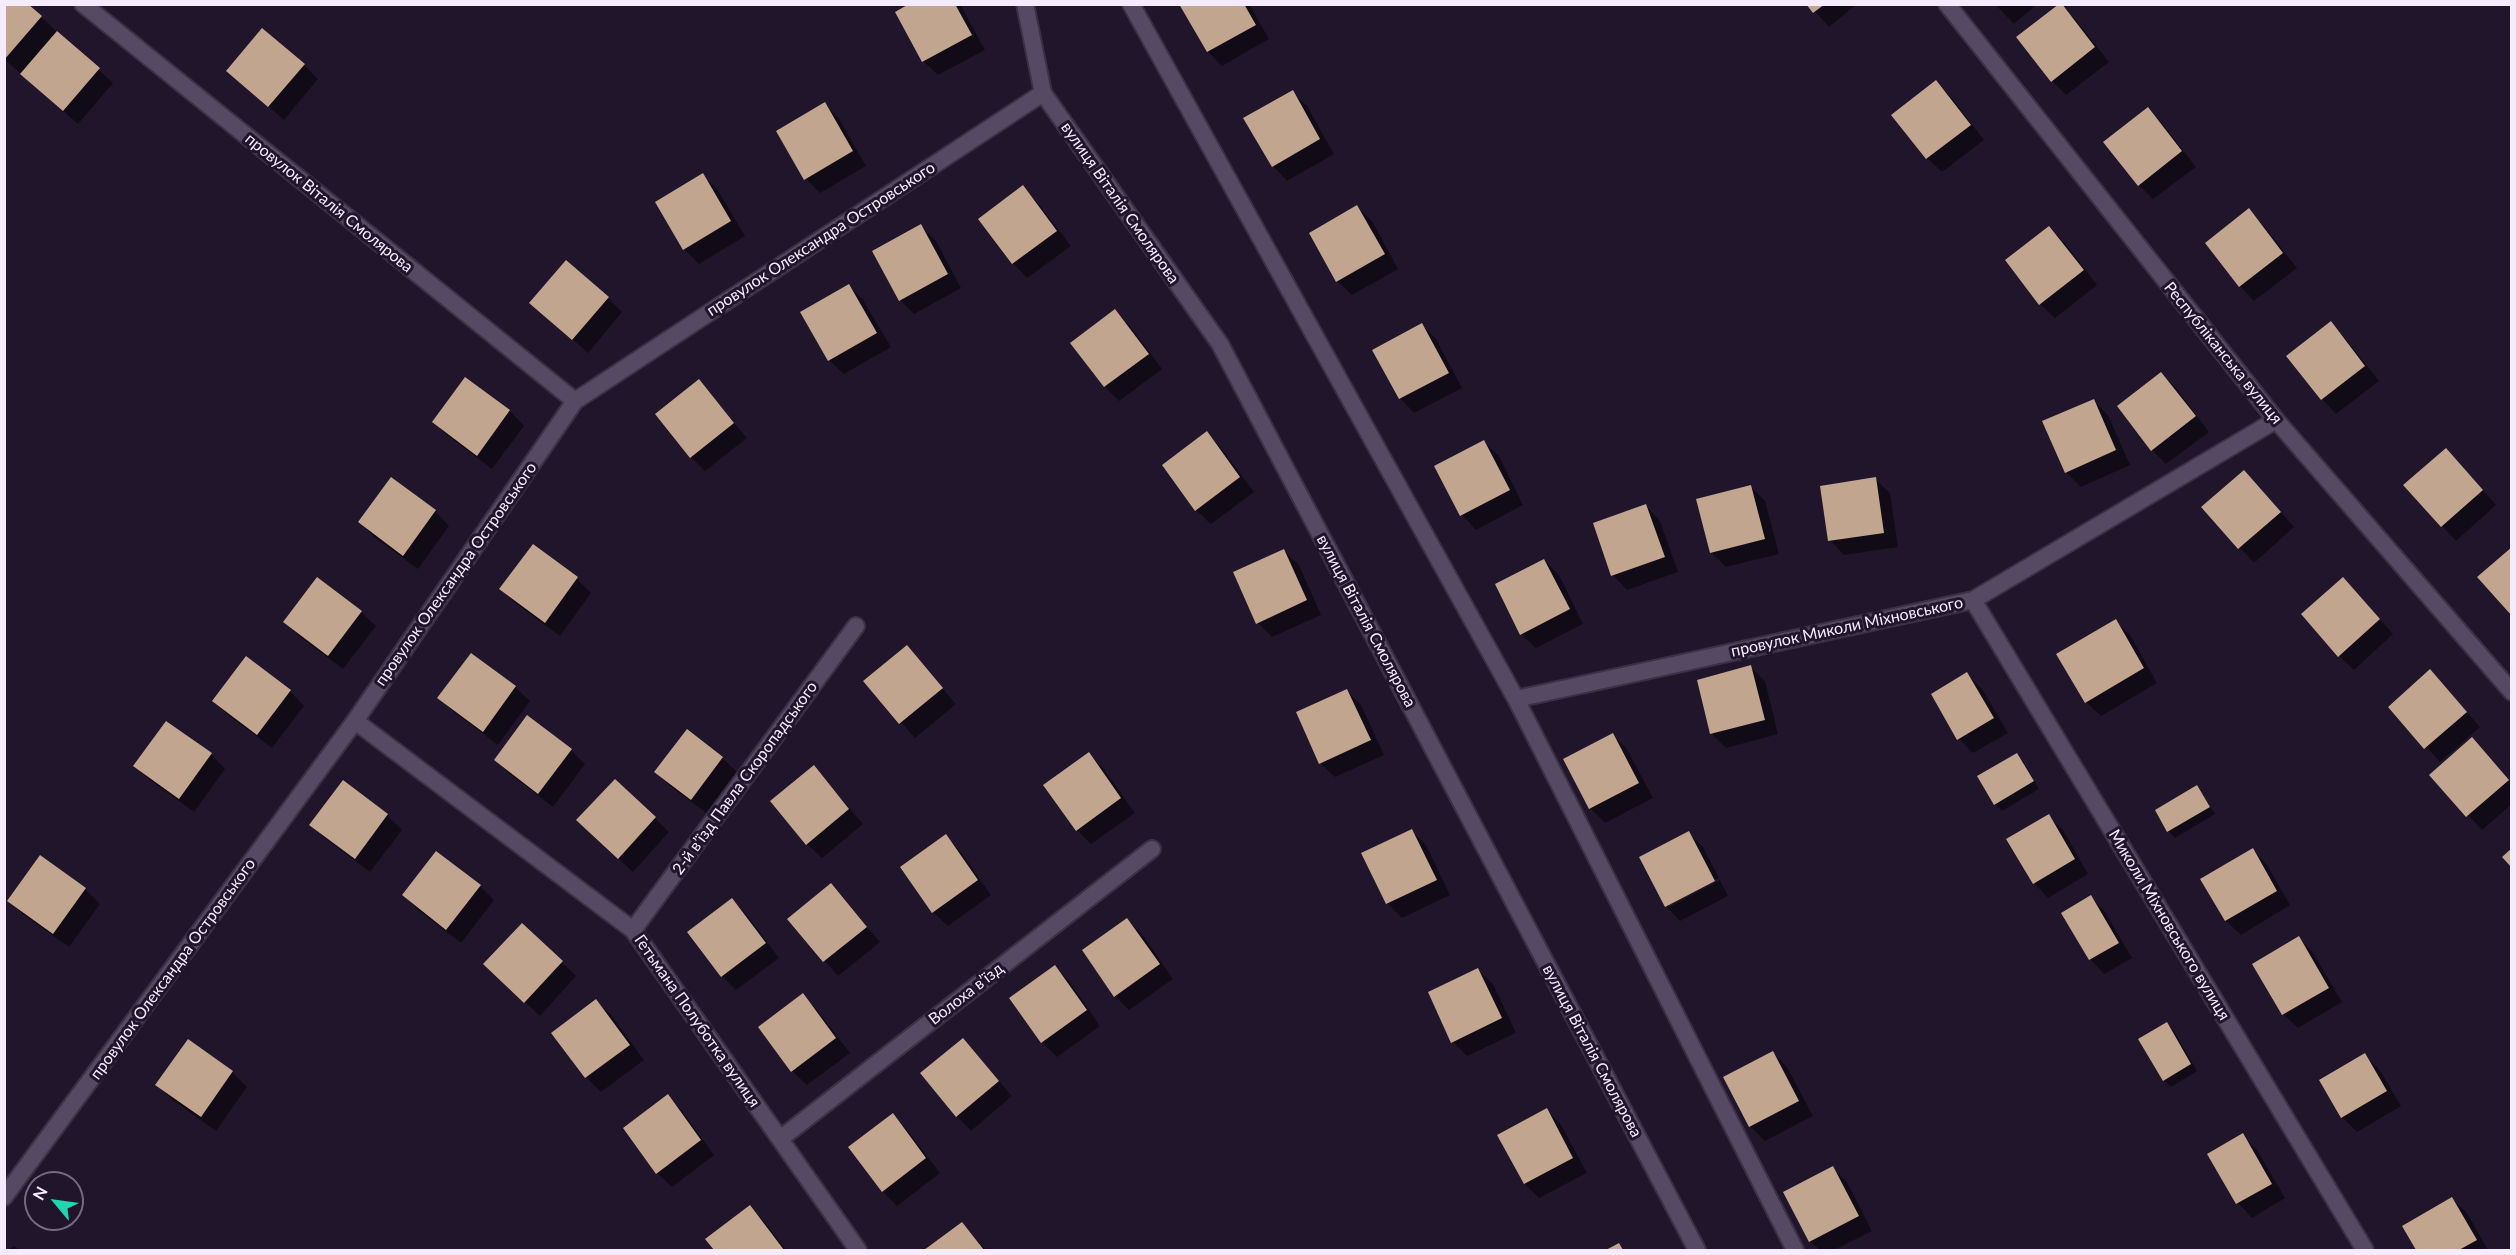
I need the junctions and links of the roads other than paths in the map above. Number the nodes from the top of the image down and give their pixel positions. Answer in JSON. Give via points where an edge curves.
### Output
{"nodes":[{"id":1,"x":83,"y":4,"type":"edge"},
{"id":2,"x":1025,"y":4,"type":"edge"},
{"id":3,"x":1131,"y":4,"type":"edge"},
{"id":4,"x":1947,"y":4,"type":"edge"},
{"id":5,"x":1043,"y":93,"type":"junction"},
{"id":6,"x":575,"y":401,"type":"junction"},
{"id":7,"x":2276,"y":420,"type":"junction"},
{"id":8,"x":1973,"y":600,"type":"junction"},
{"id":9,"x":856,"y":626,"type":"dead end"},
{"id":10,"x":2511,"y":692,"type":"edge"},
{"id":11,"x":1516,"y":699,"type":"junction"},
{"id":12,"x":355,"y":721,"type":"junction"},
{"id":13,"x":1152,"y":849,"type":"dead end"},
{"id":14,"x":633,"y":930,"type":"junction"},
{"id":15,"x":780,"y":1139,"type":"junction"},
{"id":16,"x":4,"y":1197,"type":"edge"},
{"id":17,"x":858,"y":1251,"type":"edge"},
{"id":18,"x":1697,"y":1251,"type":"edge"},
{"id":19,"x":1795,"y":1251,"type":"edge"},
{"id":20,"x":2365,"y":1251,"type":"edge"}],
"edges":[{"from":1,"to":6,"type":"street","name":"провулок Віталія Смолярова"},
{"from":2,"to":5,"type":"street","name":"вулиця Віталія Смолярова"},
{"from":3,"to":11,"type":"street"},
{"from":4,"to":7,"type":"street","name":"Республіканська вулиця"},
{"from":5,"to":6,"type":"street","name":"провулок Олександра Островського"},
{"from":5,"to":18,"type":"street","name":"вулиця Віталія Смолярова","via":[[1220,344]]},
{"from":6,"to":12,"type":"street","name":"провулок Олександра Островського"},
{"from":7,"to":8,"type":"street","name":"провулок Миколи Міхновського"},
{"from":7,"to":10,"type":"street","name":"Республіканська вулиця"},
{"from":8,"to":11,"type":"street","name":"провулок Миколи Міхновського"},
{"from":8,"to":20,"type":"street","name":"Миколи Міхновського вулиця"},
{"from":9,"to":14,"type":"street","name":"2-й в’їзд Павла Скоропадського"},
{"from":11,"to":19,"type":"street"},
{"from":12,"to":14,"type":"street","name":"Гетьмана Полуботка вулиця"},
{"from":12,"to":16,"type":"street","name":"провулок Олександра Островського"},
{"from":13,"to":15,"type":"street","name":"Волоха в’їзд"},
{"from":14,"to":15,"type":"street","name":"Гетьмана Полуботка вулиця"},
{"from":15,"to":17,"type":"street","name":"Гетьмана Полуботка вулиця"}]}
